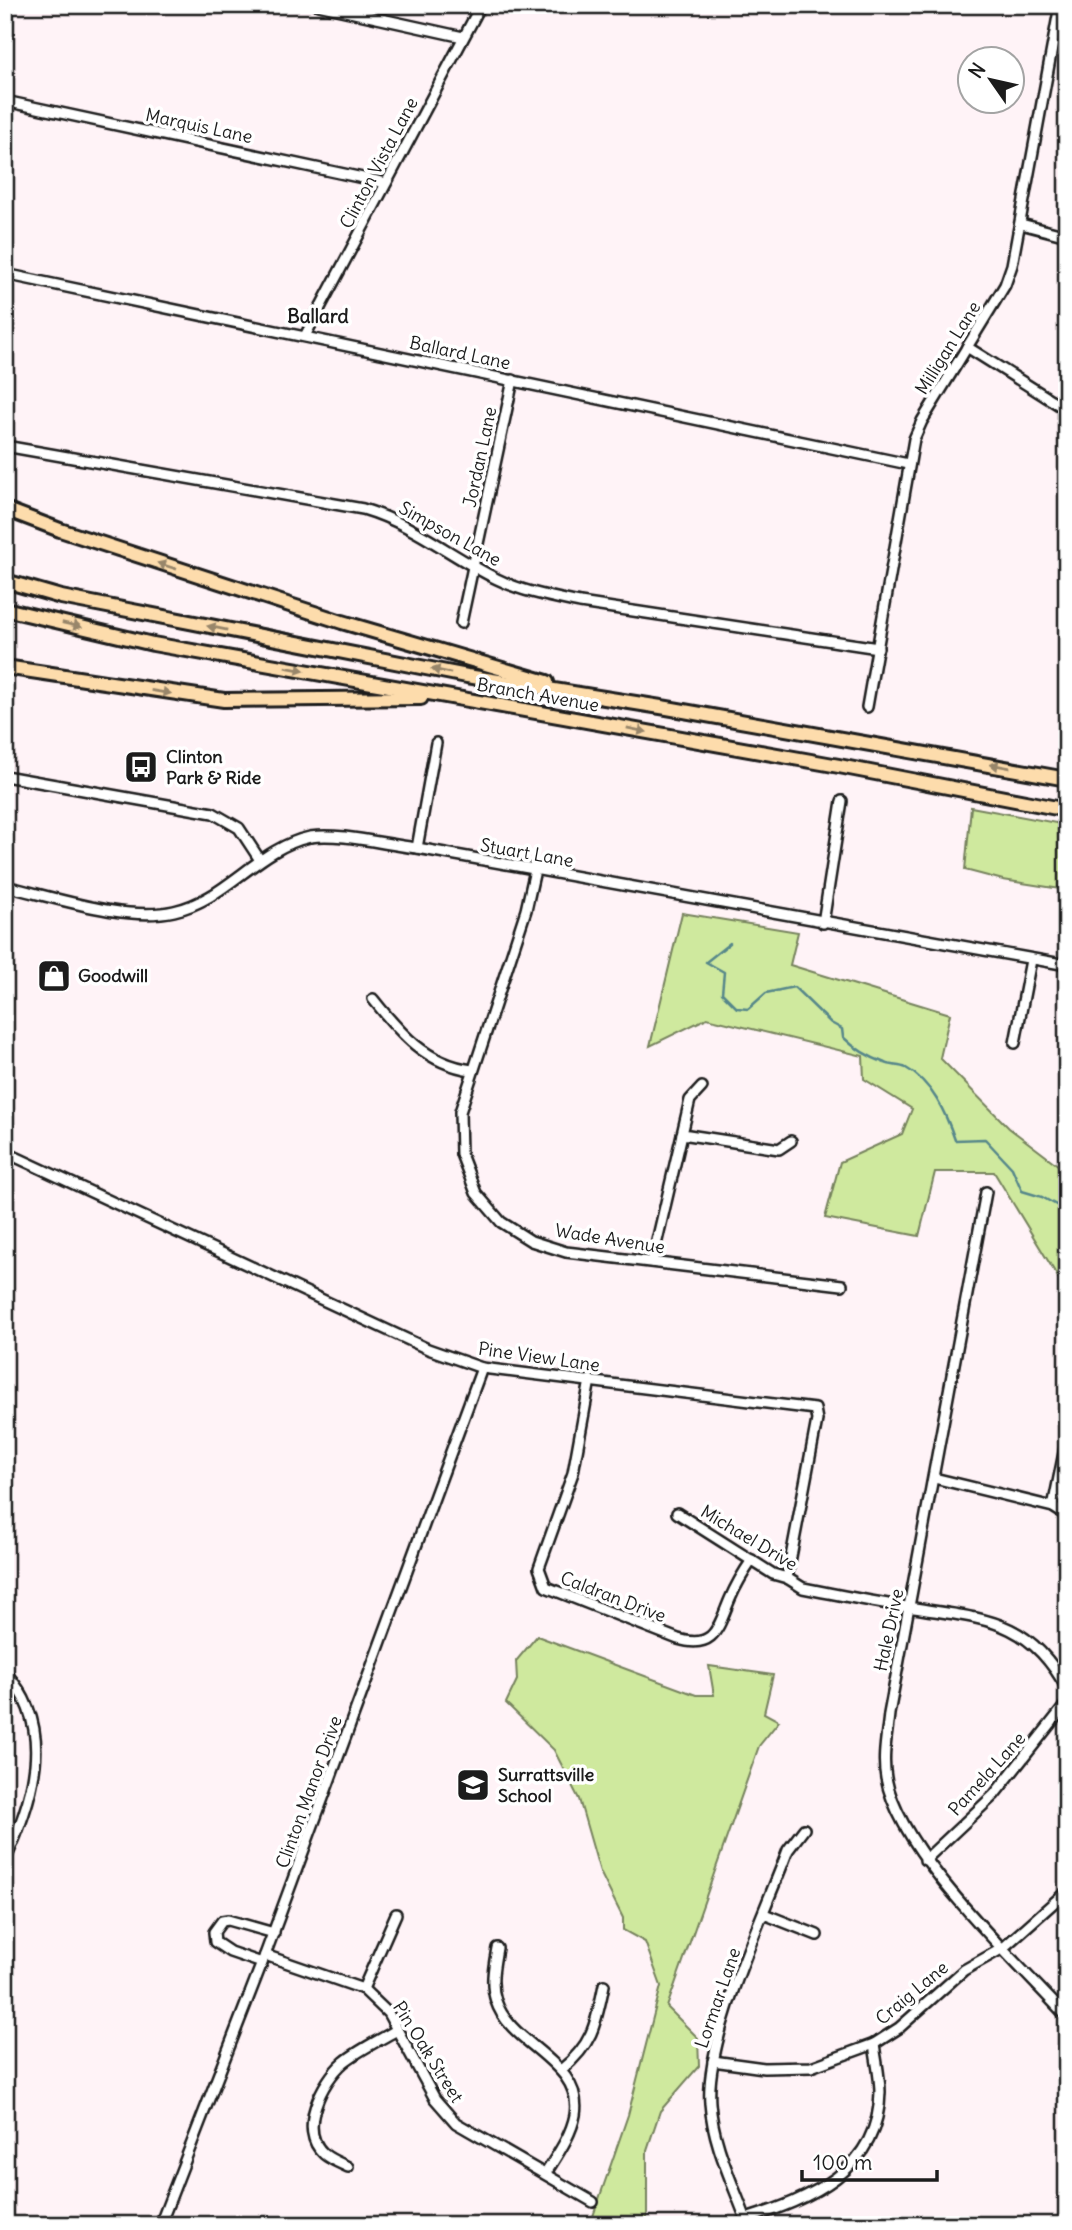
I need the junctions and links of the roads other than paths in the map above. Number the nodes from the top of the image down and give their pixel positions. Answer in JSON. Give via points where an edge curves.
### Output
{"nodes":[{"id":1,"x":318,"y":5,"type":"edge"},
{"id":2,"x":481,"y":5,"type":"edge"},
{"id":3,"x":1045,"y":5,"type":"edge"},
{"id":4,"x":1062,"y":8,"type":"edge"},
{"id":5,"x":463,"y":37,"type":"junction"},
{"id":6,"x":5,"y":101,"type":"edge"},
{"id":7,"x":386,"y":183,"type":"junction"},
{"id":8,"x":1021,"y":224,"type":"junction"},
{"id":9,"x":1067,"y":236,"type":"edge"},
{"id":10,"x":5,"y":274,"type":"edge"},
{"id":11,"x":305,"y":336,"type":"junction"},
{"id":12,"x":967,"y":347,"type":"junction"},
{"id":13,"x":513,"y":380,"type":"junction"},
{"id":14,"x":1067,"y":410,"type":"edge"},
{"id":15,"x":5,"y":446,"type":"edge"},
{"id":16,"x":908,"y":464,"type":"junction"},
{"id":17,"x":5,"y":509,"type":"edge"},
{"id":18,"x":5,"y":519,"type":"edge"},
{"id":19,"x":43,"y":523,"type":"junction"},
{"id":20,"x":473,"y":564,"type":"junction"},
{"id":21,"x":5,"y":581,"type":"edge"},
{"id":22,"x":5,"y":609,"type":"edge"},
{"id":23,"x":461,"y":623,"type":"dead end"},
{"id":24,"x":878,"y":648,"type":"junction"},
{"id":25,"x":7,"y":667,"type":"edge"},
{"id":26,"x":629,"y":702,"type":"junction"},
{"id":27,"x":498,"y":706,"type":"junction"},
{"id":28,"x":867,"y":707,"type":"dead end"},
{"id":29,"x":436,"y":743,"type":"dead end"},
{"id":30,"x":5,"y":776,"type":"edge"},
{"id":31,"x":1067,"y":779,"type":"edge"},
{"id":32,"x":842,"y":801,"type":"dead end"},
{"id":33,"x":1067,"y":810,"type":"edge"},
{"id":34,"x":416,"y":848,"type":"junction"},
{"id":35,"x":260,"y":860,"type":"junction"},
{"id":36,"x":535,"y":870,"type":"junction"},
{"id":37,"x":5,"y":886,"type":"edge"},
{"id":38,"x":823,"y":923,"type":"junction"},
{"id":39,"x":1031,"y":960,"type":"junction"},
{"id":40,"x":1067,"y":965,"type":"edge"},
{"id":41,"x":373,"y":999,"type":"dead end"},
{"id":42,"x":1015,"y":1043,"type":"dead end"},
{"id":43,"x":472,"y":1070,"type":"junction"},
{"id":44,"x":702,"y":1087,"type":"dead end"},
{"id":45,"x":682,"y":1134,"type":"junction"},
{"id":46,"x":791,"y":1141,"type":"dead end"},
{"id":47,"x":5,"y":1152,"type":"edge"},
{"id":48,"x":986,"y":1192,"type":"dead end"},
{"id":49,"x":652,"y":1262,"type":"junction"},
{"id":50,"x":842,"y":1285,"type":"dead end"},
{"id":51,"x":482,"y":1368,"type":"junction"},
{"id":52,"x":590,"y":1380,"type":"junction"},
{"id":53,"x":1067,"y":1438,"type":"edge"},
{"id":54,"x":934,"y":1478,"type":"junction"},
{"id":55,"x":1053,"y":1507,"type":"junction"},
{"id":56,"x":677,"y":1513,"type":"dead end"},
{"id":57,"x":1067,"y":1517,"type":"edge"},
{"id":58,"x":752,"y":1560,"type":"junction"},
{"id":59,"x":787,"y":1578,"type":"junction"},
{"id":60,"x":911,"y":1608,"type":"junction"},
{"id":61,"x":5,"y":1672,"type":"edge"},
{"id":62,"x":1067,"y":1689,"type":"edge"},
{"id":63,"x":1067,"y":1703,"type":"edge"},
{"id":64,"x":804,"y":1829,"type":"dead end"},
{"id":65,"x":925,"y":1860,"type":"junction"},
{"id":66,"x":5,"y":1861,"type":"edge"},
{"id":67,"x":1067,"y":1891,"type":"edge"},
{"id":68,"x":396,"y":1914,"type":"dead end"},
{"id":69,"x":764,"y":1914,"type":"junction"},
{"id":70,"x":274,"y":1933,"type":"junction"},
{"id":71,"x":817,"y":1935,"type":"dead end"},
{"id":72,"x":497,"y":1948,"type":"dead end"},
{"id":73,"x":1003,"y":1948,"type":"junction"},
{"id":74,"x":264,"y":1959,"type":"junction"},
{"id":75,"x":604,"y":1985,"type":"dead end"},
{"id":76,"x":363,"y":1989,"type":"junction"},
{"id":77,"x":1067,"y":2017,"type":"edge"},
{"id":78,"x":395,"y":2031,"type":"junction"},
{"id":79,"x":874,"y":2044,"type":"junction"},
{"id":80,"x":713,"y":2061,"type":"junction"},
{"id":81,"x":562,"y":2069,"type":"junction"},
{"id":82,"x":348,"y":2167,"type":"dead end"},
{"id":83,"x":546,"y":2173,"type":"junction"},
{"id":84,"x":593,"y":2202,"type":"dead end"},
{"id":85,"x":747,"y":2222,"type":"edge"},
{"id":86,"x":160,"y":2225,"type":"edge"}],
"edges":[{"from":1,"to":5,"type":"street"},
{"from":2,"to":5,"type":"street","name":"Clinton Vista Lane"},
{"from":3,"to":4,"type":"street"},
{"from":4,"to":8,"type":"street","name":"Milligan Lane"},
{"from":5,"to":7,"type":"street","name":"Clinton Vista Lane"},
{"from":6,"to":7,"type":"street","name":"Marquis Lane"},
{"from":7,"to":11,"type":"street","name":"Clinton Vista Lane"},
{"from":8,"to":9,"type":"street"},
{"from":8,"to":12,"type":"street","name":"Milligan Lane","via":[[1004,285]]},
{"from":10,"to":11,"type":"street","name":"Ballard Lane"},
{"from":11,"to":13,"type":"street","name":"Ballard Lane"},
{"from":12,"to":14,"type":"street"},
{"from":12,"to":16,"type":"street","name":"Milligan Lane","via":[[922,421]]},
{"from":13,"to":16,"type":"street","name":"Ballard Lane"},
{"from":13,"to":20,"type":"street","name":"Jordan Lane"},
{"from":15,"to":20,"type":"street","name":"Simpson Lane","via":[[363,509],[399,520]]},
{"from":16,"to":24,"type":"street","name":"Milligan Lane"},
{"from":17,"to":19,"type":"highway"},
{"from":18,"to":19,"type":"highway"},
{"from":26,"to":19,"type":"highway","one_way":true,"via":[[502,671]]},
{"from":20,"to":23,"type":"street","name":"Jordan Lane"},
{"from":20,"to":24,"type":"street","name":"Simpson Lane","via":[[510,585],[580,603]]},
{"from":26,"to":21,"type":"highway","name":"Branch Avenue","one_way":true,"via":[[416,667],[61,597]]},
{"from":22,"to":27,"type":"highway","name":"Branch Avenue","one_way":true,"via":[[153,644]]},
{"from":24,"to":28,"type":"street","name":"Milligan Lane"},
{"from":25,"to":27,"type":"highway","one_way":true,"via":[[224,700],[410,697]]},
{"from":31,"to":26,"type":"highway","name":"Branch Avenue","one_way":true},
{"from":27,"to":33,"type":"highway","name":"Branch Avenue","one_way":true},
{"from":29,"to":34,"type":"street"},
{"from":30,"to":35,"type":"street","via":[[213,813],[239,828]]},
{"from":32,"to":38,"type":"street"},
{"from":34,"to":35,"type":"street","name":"Stuart Lane","via":[[321,836],[296,842]]},
{"from":34,"to":36,"type":"street","name":"Stuart Lane"},
{"from":35,"to":37,"type":"street","name":"Stuart Lane","via":[[197,904],[160,913],[123,911]]},
{"from":36,"to":38,"type":"street","name":"Stuart Lane"},
{"from":36,"to":43,"type":"street","name":"Wade Avenue","via":[[526,911]]},
{"from":38,"to":39,"type":"street","name":"Stuart Lane"},
{"from":39,"to":40,"type":"street","name":"Stuart Lane"},
{"from":39,"to":42,"type":"street"},
{"from":41,"to":43,"type":"street","via":[[404,1037],[427,1055]]},
{"from":43,"to":49,"type":"street","name":"Wade Avenue","via":[[460,1112],[461,1154],[477,1193],[501,1222],[531,1241],[566,1252]]},
{"from":44,"to":45,"type":"street","via":[[690,1100]]},
{"from":45,"to":46,"type":"street","via":[[779,1149]]},
{"from":45,"to":49,"type":"street"},
{"from":47,"to":51,"type":"street","name":"Pine View Lane","via":[[428,1349]]},
{"from":48,"to":54,"type":"street","name":"Hale Drive"},
{"from":49,"to":50,"type":"street","name":"Wade Avenue"},
{"from":51,"to":52,"type":"street","name":"Pine View Lane"},
{"from":51,"to":70,"type":"street","name":"Clinton Manor Drive"},
{"from":52,"to":58,"type":"street","name":"Caldran Drive","via":[[573,1473],[539,1568],[546,1587],[678,1639],[699,1642],[716,1633]]},
{"from":52,"to":59,"type":"street","name":"Pine View Lane","via":[[817,1411]]},
{"from":53,"to":55,"type":"street"},
{"from":54,"to":55,"type":"street"},
{"from":54,"to":60,"type":"street","name":"Hale Drive"},
{"from":55,"to":57,"type":"street"},
{"from":56,"to":58,"type":"street","name":"Michael Drive"},
{"from":58,"to":59,"type":"street","name":"Michael Drive"},
{"from":59,"to":60,"type":"street","name":"Michael Drive","via":[[803,1588]]},
{"from":60,"to":62,"type":"street","name":"Michael Drive","via":[[1002,1624],[1039,1651]]},
{"from":60,"to":65,"type":"street","name":"Hale Drive","via":[[884,1762],[900,1817]]},
{"from":61,"to":66,"type":"street","via":[[26,1704],[37,1749],[29,1803]]},
{"from":63,"to":65,"type":"street","name":"Pamela Lane","via":[[1005,1783]]},
{"from":64,"to":69,"type":"street","name":"Lormar Lane","via":[[788,1850]]},
{"from":65,"to":73,"type":"street","name":"Hale Drive"},
{"from":67,"to":73,"type":"street","name":"Craig Lane"},
{"from":68,"to":76,"type":"street"},
{"from":69,"to":71,"type":"street"},
{"from":69,"to":80,"type":"street","name":"Lormar Lane"},
{"from":70,"to":74,"type":"street","name":"Clinton Manor Drive"},
{"from":70,"to":74,"type":"street","name":"Pin Oak Street","via":[[228,1920],[214,1932],[215,1942],[224,1950]]},
{"from":72,"to":81,"type":"street","via":[[493,1984],[504,2019]]},
{"from":73,"to":77,"type":"street","name":"Hale Drive"},
{"from":73,"to":79,"type":"street","name":"Craig Lane","via":[[964,1970]]},
{"from":74,"to":76,"type":"street","name":"Pin Oak Street"},
{"from":74,"to":86,"type":"street","name":"Clinton Manor Drive"},
{"from":75,"to":81,"type":"street","via":[[586,2047]]},
{"from":76,"to":78,"type":"street","name":"Pin Oak Street","via":[[388,2013]]},
{"from":78,"to":82,"type":"street","via":[[342,2064],[317,2100],[313,2124],[319,2148]]},
{"from":78,"to":83,"type":"street","name":"Pin Oak Street","via":[[435,2099],[456,2123]]},
{"from":79,"to":80,"type":"street","name":"Craig Lane","via":[[811,2067],[764,2068]]},
{"from":79,"to":85,"type":"street","via":[[880,2093],[872,2131],[855,2161],[829,2186]]},
{"from":80,"to":85,"type":"street","name":"Lormar Lane","via":[[709,2102],[714,2132]]},
{"from":81,"to":83,"type":"street","via":[[575,2113]]},
{"from":83,"to":84,"type":"street","name":"Pin Oak Street"}]}
